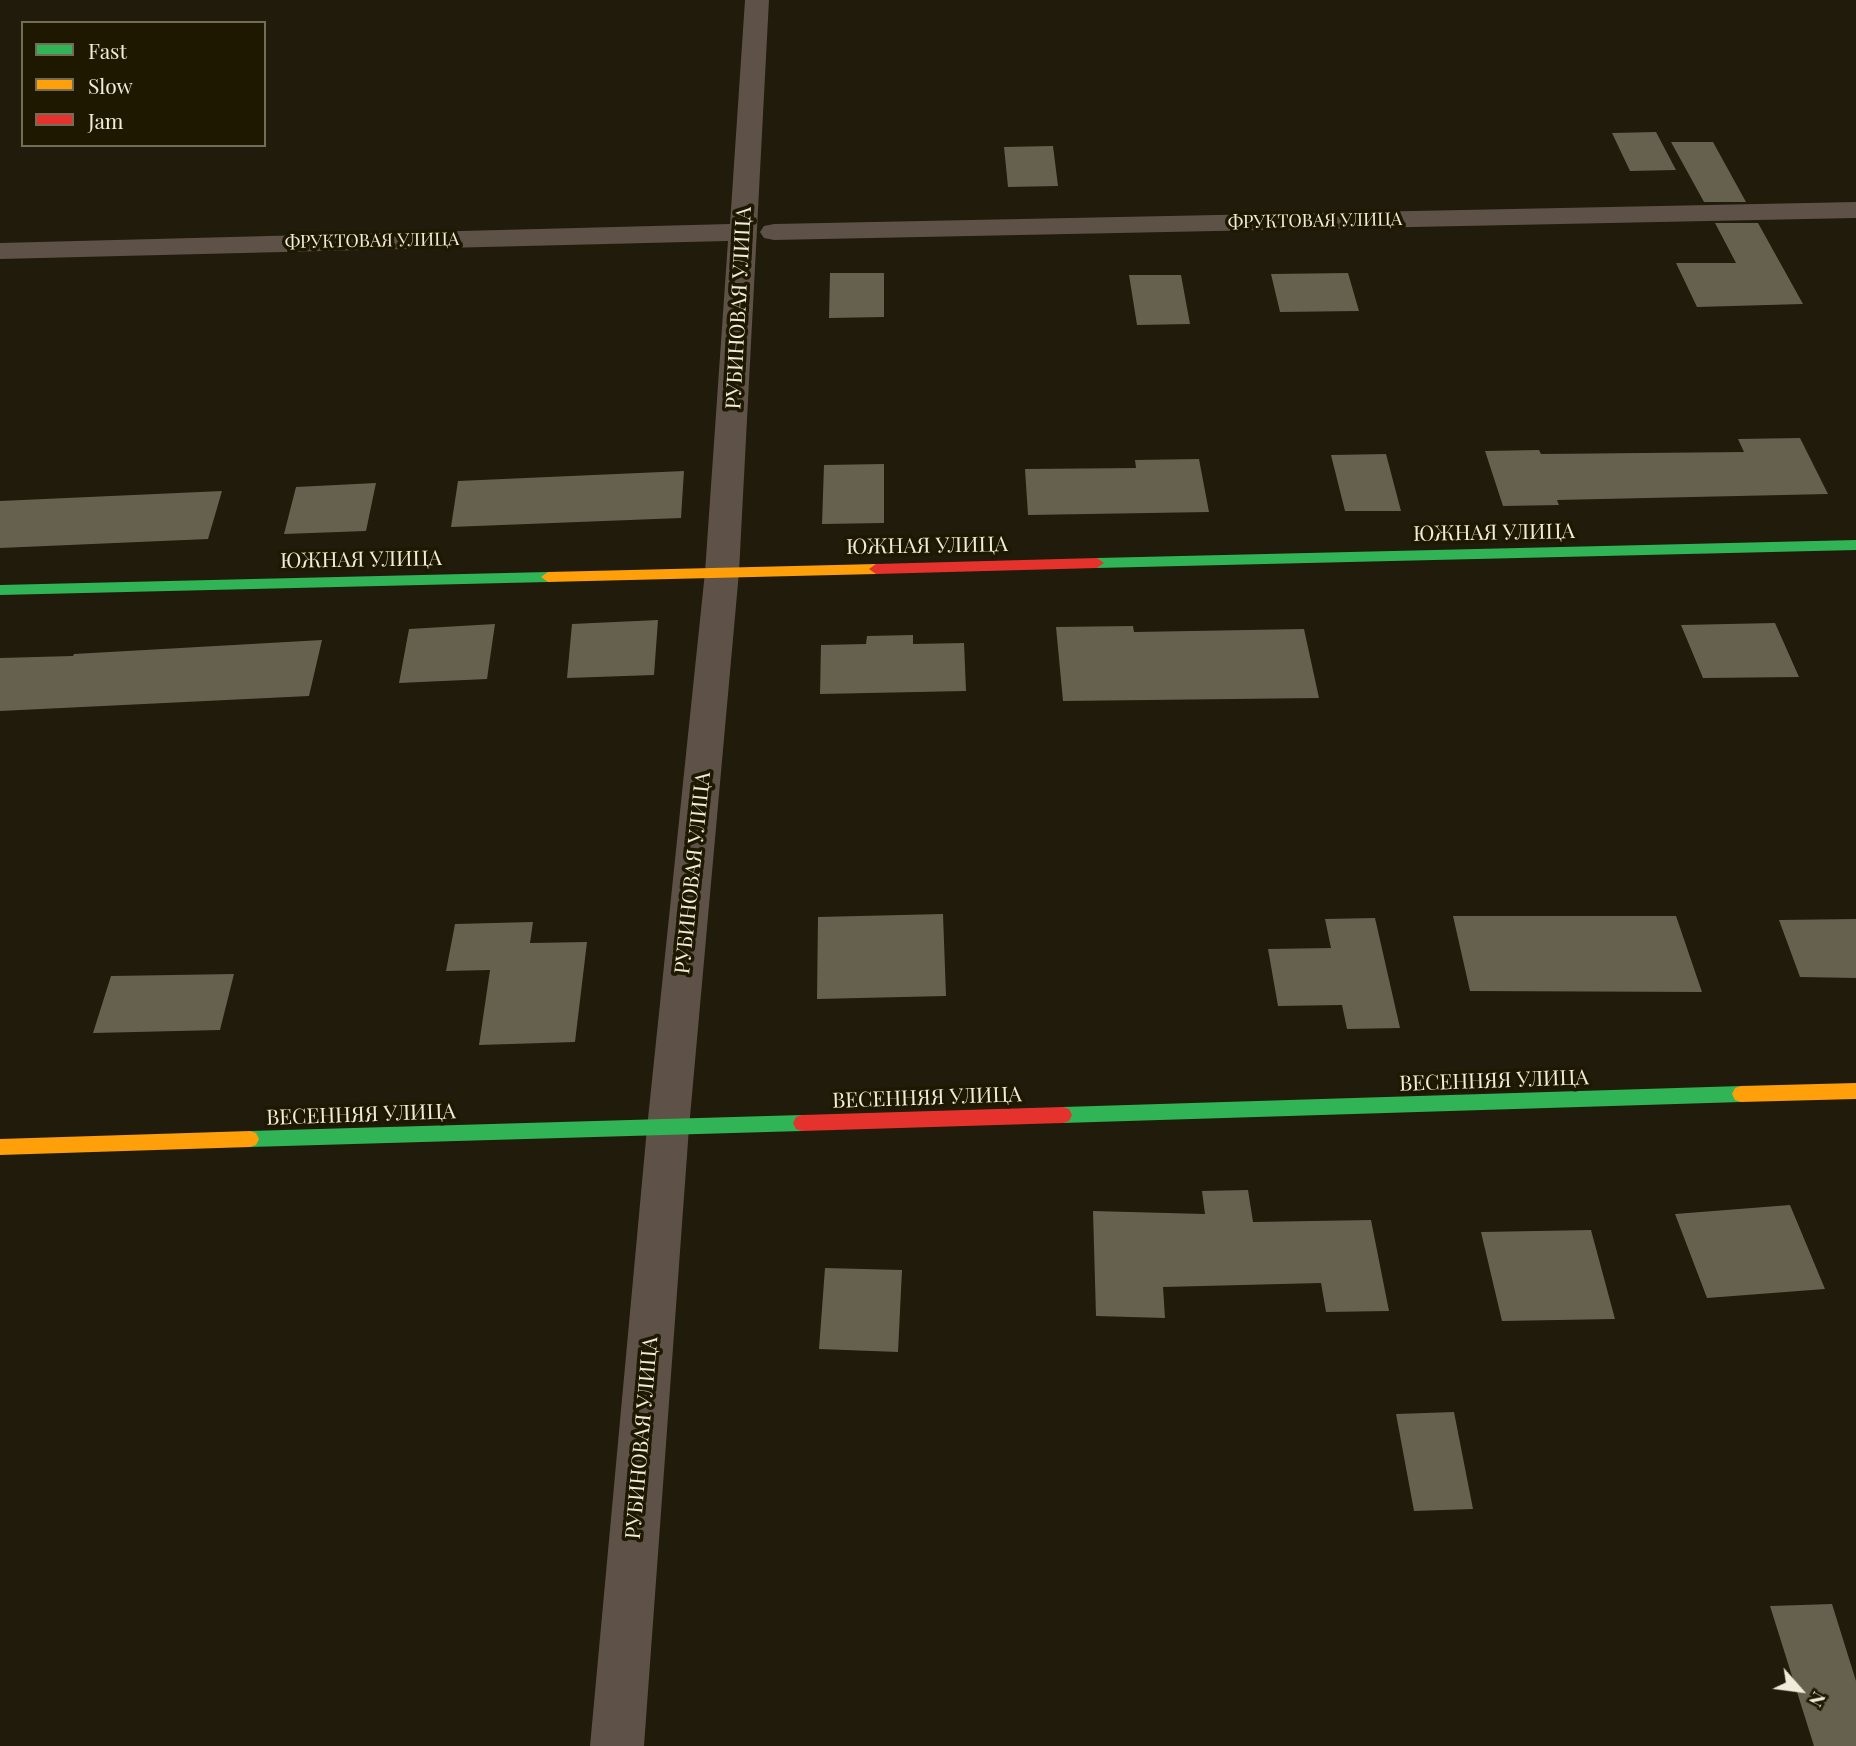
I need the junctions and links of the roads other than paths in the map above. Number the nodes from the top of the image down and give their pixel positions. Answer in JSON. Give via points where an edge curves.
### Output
{"nodes":[{"id":1,"x":757,"y":0,"type":"edge"},
{"id":2,"x":1856,"y":209,"type":"edge"},
{"id":3,"x":759,"y":232,"type":"junction"},
{"id":4,"x":0,"y":251,"type":"edge"},
{"id":5,"x":1856,"y":545,"type":"edge"},
{"id":6,"x":722,"y":572,"type":"junction"},
{"id":7,"x":0,"y":590,"type":"edge"},
{"id":8,"x":1856,"y":1091,"type":"edge"},
{"id":9,"x":668,"y":1128,"type":"junction"},
{"id":10,"x":0,"y":1147,"type":"edge"},
{"id":11,"x":617,"y":1746,"type":"edge"}],
"edges":[{"from":1,"to":3,"type":"street","name":"РУБИНОВАЯ УЛИЦА"},
{"from":2,"to":3,"type":"street","name":"ФРУКТОВАЯ УЛИЦА"},
{"from":3,"to":4,"type":"street","name":"ФРУКТОВАЯ УЛИЦА"},
{"from":3,"to":6,"type":"street","name":"РУБИНОВАЯ УЛИЦА"},
{"from":5,"to":6,"type":"street","name":"ЮЖНАЯ УЛИЦА"},
{"from":6,"to":7,"type":"street","name":"ЮЖНАЯ УЛИЦА"},
{"from":6,"to":9,"type":"street","name":"РУБИНОВАЯ УЛИЦА"},
{"from":8,"to":9,"type":"street","name":"ВЕСЕННЯЯ УЛИЦА"},
{"from":9,"to":10,"type":"street","name":"ВЕСЕННЯЯ УЛИЦА"},
{"from":9,"to":11,"type":"street","name":"РУБИНОВАЯ УЛИЦА"}]}
